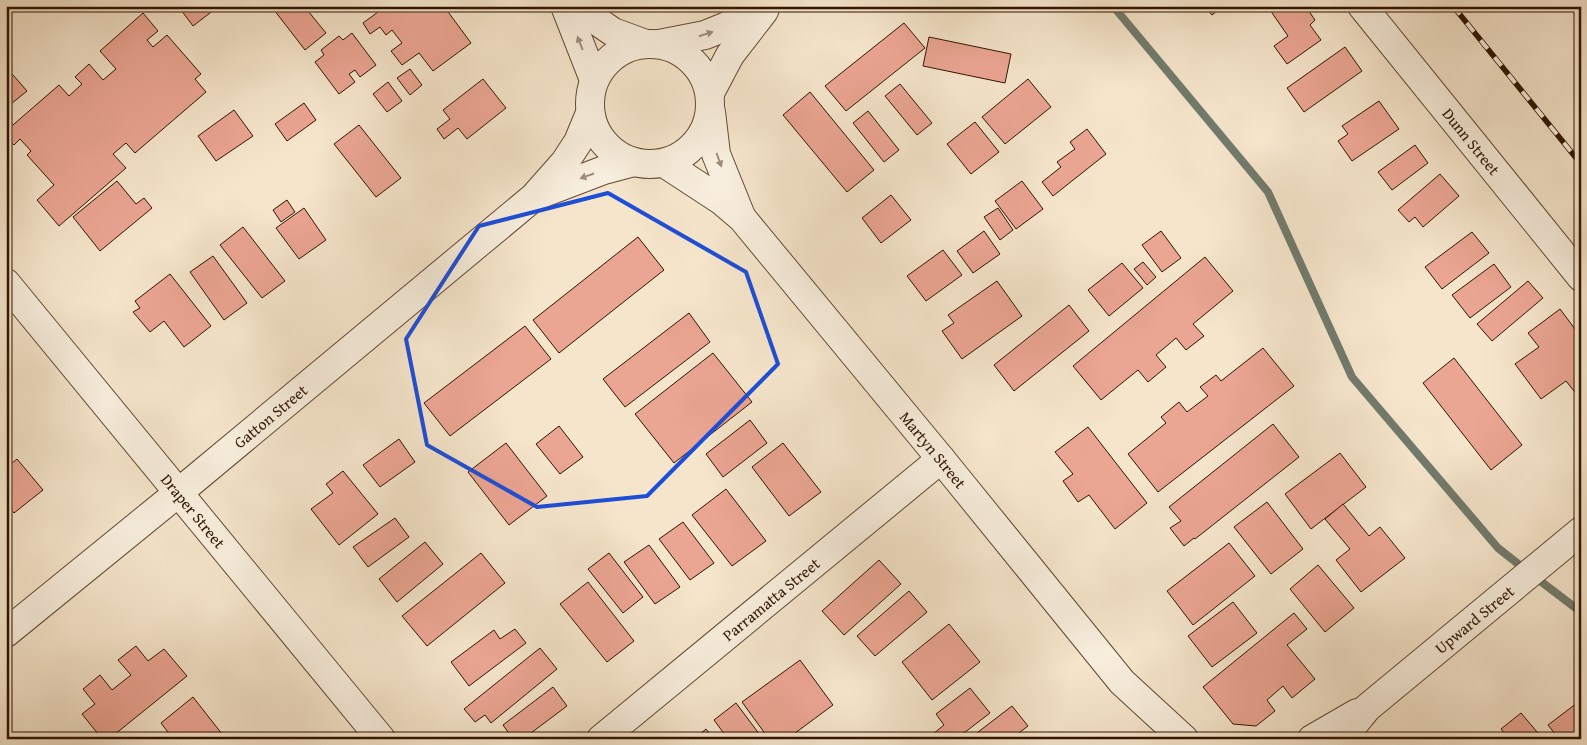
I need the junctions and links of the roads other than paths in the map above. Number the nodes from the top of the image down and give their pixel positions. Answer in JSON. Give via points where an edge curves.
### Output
{"nodes":[{"id":1,"x":565,"y":6,"type":"edge"},
{"id":2,"x":575,"y":6,"type":"edge"},
{"id":3,"x":767,"y":6,"type":"edge"},
{"id":4,"x":1362,"y":6,"type":"edge"},
{"id":5,"x":651,"y":44,"type":"junction"},
{"id":6,"x":594,"y":80,"type":"junction"},
{"id":7,"x":711,"y":102,"type":"junction"},
{"id":8,"x":590,"y":113,"type":"junction"},
{"id":9,"x":634,"y":162,"type":"junction"},
{"id":10,"x":664,"y":163,"type":"junction"},
{"id":11,"x":534,"y":197,"type":"junction"},
{"id":12,"x":742,"y":218,"type":"junction"},
{"id":13,"x":1581,"y":277,"type":"edge"},
{"id":14,"x":6,"y":283,"type":"edge"},
{"id":15,"x":941,"y":459,"type":"junction"},
{"id":16,"x":178,"y":492,"type":"junction"},
{"id":17,"x":1581,"y":531,"type":"edge"},
{"id":18,"x":6,"y":633,"type":"edge"},
{"id":19,"x":1122,"y":682,"type":"junction"},
{"id":20,"x":1367,"y":708,"type":"junction"},
{"id":21,"x":381,"y":739,"type":"edge"},
{"id":22,"x":601,"y":739,"type":"edge"},
{"id":23,"x":1154,"y":739,"type":"edge"},
{"id":24,"x":1184,"y":739,"type":"edge"},
{"id":25,"x":1312,"y":739,"type":"edge"},
{"id":26,"x":1342,"y":739,"type":"edge"}],
"edges":[{"from":6,"to":1,"type":"street","one_way":true},
{"from":2,"to":5,"type":"street","via":[[613,32]]},
{"from":5,"to":3,"type":"street","one_way":true,"via":[[705,35]]},
{"from":3,"to":7,"type":"street","via":[[730,55]]},
{"from":4,"to":13,"type":"street","name":"Dunn Street"},
{"from":5,"to":6,"type":"street","via":[[628,48],[613,55]]},
{"from":5,"to":7,"type":"street","via":[[677,49],[692,60],[704,75]]},
{"from":6,"to":8,"type":"street"},
{"from":7,"to":10,"type":"street","via":[[706,129],[695,144],[681,156]]},
{"from":7,"to":12,"type":"street","name":"Martyn Street","one_way":true,"via":[[716,154]]},
{"from":8,"to":9,"type":"street","via":[[604,144]]},
{"from":8,"to":11,"type":"street","name":"Gatton Street","via":[[565,162]]},
{"from":9,"to":10,"type":"street"},
{"from":9,"to":11,"type":"street","name":"Gatton Street","one_way":true},
{"from":10,"to":12,"type":"street","name":"Martyn Street"},
{"from":11,"to":16,"type":"street","name":"Gatton Street"},
{"from":12,"to":15,"type":"street","name":"Martyn Street"},
{"from":14,"to":16,"type":"street","name":"Draper Street"},
{"from":15,"to":19,"type":"street","name":"Martyn Street"},
{"from":15,"to":22,"type":"street","name":"Parramatta Street"},
{"from":16,"to":18,"type":"street","name":"Gatton Street"},
{"from":16,"to":21,"type":"street","name":"Draper Street"},
{"from":17,"to":20,"type":"street","name":"Upward Street"},
{"from":19,"to":23,"type":"street","name":"Martyn Street"},
{"from":19,"to":24,"type":"street","name":"Martyn Street"},
{"from":20,"to":25,"type":"street","name":"Upward Street"},
{"from":20,"to":26,"type":"street","name":"Upward Street"}]}
